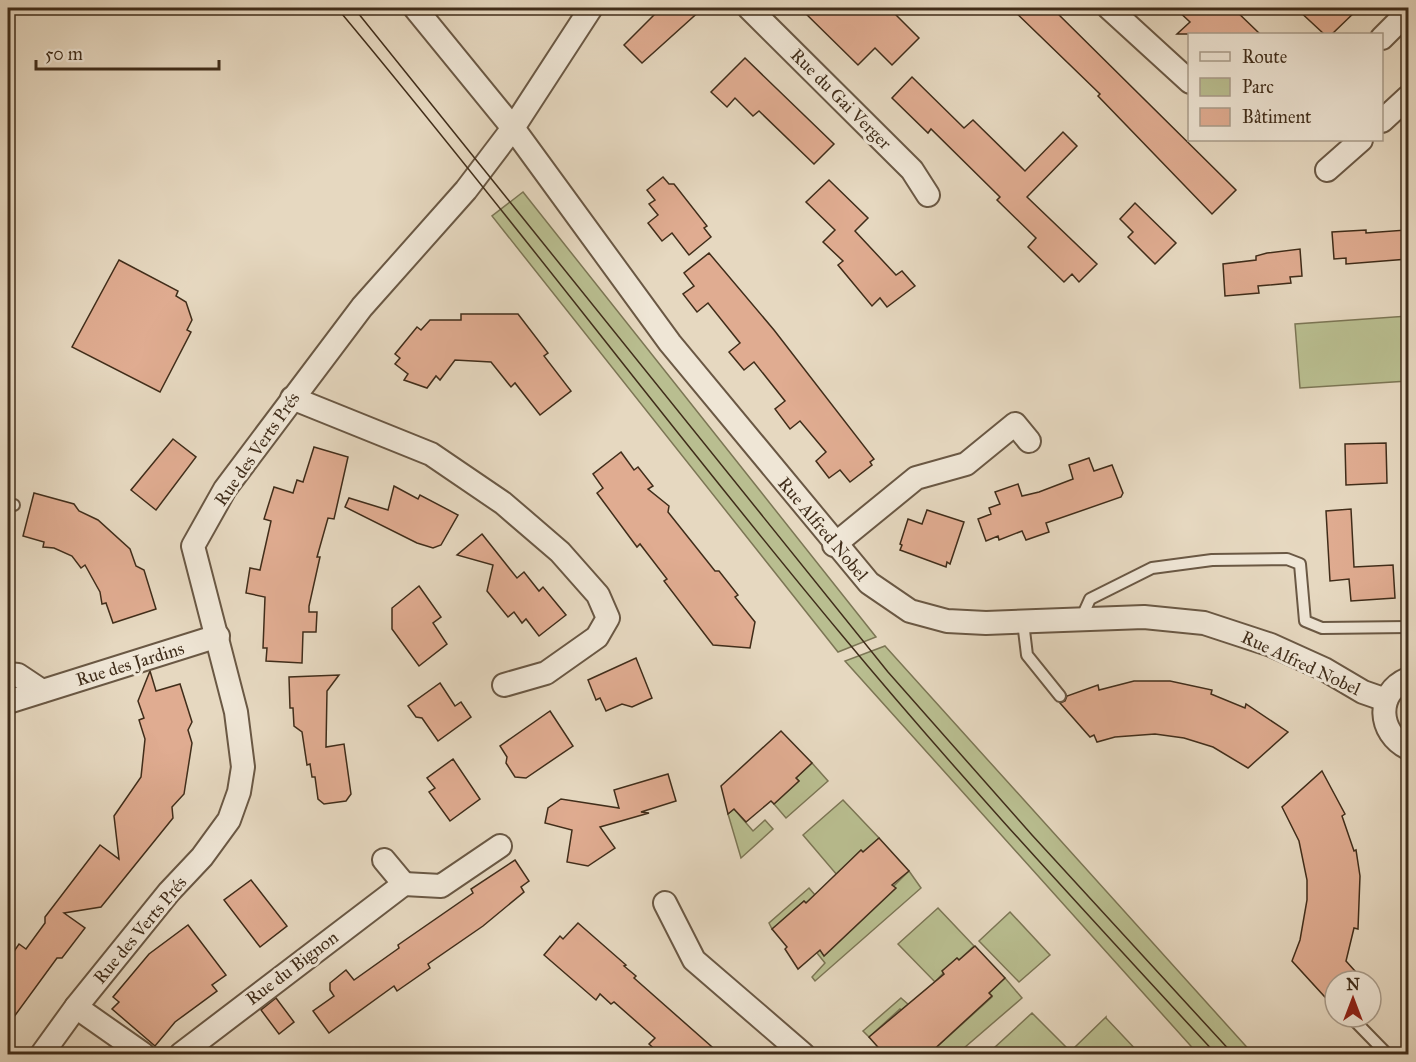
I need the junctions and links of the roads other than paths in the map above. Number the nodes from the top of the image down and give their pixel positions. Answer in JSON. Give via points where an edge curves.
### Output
{"nodes":[{"id":1,"x":415,"y":8,"type":"edge"},
{"id":2,"x":591,"y":8,"type":"edge"},
{"id":3,"x":749,"y":8,"type":"edge"},
{"id":4,"x":1109,"y":8,"type":"edge"},
{"id":5,"x":1408,"y":12,"type":"edge"},
{"id":6,"x":1383,"y":37,"type":"edge"},
{"id":7,"x":1188,"y":80,"type":"edge"},
{"id":8,"x":1408,"y":97,"type":"edge"},
{"id":9,"x":1383,"y":120,"type":"edge"},
{"id":10,"x":513,"y":128,"type":"junction"},
{"id":11,"x":1360,"y":141,"type":"edge"},
{"id":12,"x":1327,"y":170,"type":"dead end"},
{"id":13,"x":928,"y":195,"type":"dead end"},
{"id":14,"x":292,"y":398,"type":"junction"},
{"id":15,"x":1016,"y":425,"type":"dead end"},
{"id":16,"x":834,"y":544,"type":"junction"},
{"id":17,"x":1081,"y":619,"type":"junction"},
{"id":18,"x":1023,"y":622,"type":"junction"},
{"id":19,"x":1408,"y":627,"type":"edge"},
{"id":20,"x":218,"y":636,"type":"junction"},
{"id":21,"x":8,"y":674,"type":"edge"},
{"id":22,"x":1408,"y":679,"type":"edge"},
{"id":23,"x":504,"y":685,"type":"dead end"},
{"id":24,"x":42,"y":691,"type":"junction"},
{"id":25,"x":1060,"y":696,"type":"dead end"},
{"id":26,"x":1386,"y":700,"type":"junction"},
{"id":27,"x":8,"y":702,"type":"edge"},
{"id":28,"x":1408,"y":748,"type":"edge"},
{"id":29,"x":500,"y":846,"type":"dead end"},
{"id":30,"x":384,"y":860,"type":"dead end"},
{"id":31,"x":404,"y":884,"type":"junction"},
{"id":32,"x":665,"y":903,"type":"dead end"},
{"id":33,"x":76,"y":1006,"type":"junction"},
{"id":34,"x":1363,"y":1029,"type":"edge"},
{"id":35,"x":42,"y":1054,"type":"edge"},
{"id":36,"x":143,"y":1054,"type":"edge"},
{"id":37,"x":181,"y":1054,"type":"edge"},
{"id":38,"x":803,"y":1054,"type":"edge"},
{"id":39,"x":1387,"y":1054,"type":"edge"}],
"edges":[{"from":1,"to":10,"type":"street","name":"Rue Alfred Nobel"},
{"from":2,"to":10,"type":"street","name":"Rue des Verts Prés"},
{"from":3,"to":13,"type":"street","name":"Rue du Gai Verger","via":[[912,170]]},
{"from":4,"to":7,"type":"street"},
{"from":5,"to":6,"type":"street"},
{"from":8,"to":9,"type":"street"},
{"from":10,"to":14,"type":"street","name":"Rue des Verts Prés","via":[[466,190],[362,307]]},
{"from":10,"to":16,"type":"street","name":"Rue Alfred Nobel","via":[[670,343]]},
{"from":11,"to":12,"type":"street"},
{"from":14,"to":20,"type":"street","name":"Rue des Verts Prés","via":[[225,489],[194,546]]},
{"from":14,"to":23,"type":"street","via":[[431,454],[503,503],[560,552],[598,595],[608,618],[597,637],[546,673]]},
{"from":15,"to":16,"type":"street","via":[[966,464],[916,478]]},
{"from":16,"to":18,"type":"street","name":"Rue Alfred Nobel","via":[[869,583],[910,611],[947,621]]},
{"from":17,"to":18,"type":"street","name":"Rue Alfred Nobel"},
{"from":17,"to":19,"type":"lane","via":[[1089,599],[1152,568],[1212,560],[1287,559],[1300,564],[1305,621],[1322,628]]},
{"from":17,"to":26,"type":"street","name":"Rue Alfred Nobel","via":[[1144,617],[1204,623],[1271,645]]},
{"from":18,"to":25,"type":"lane","via":[[1027,655]]},
{"from":20,"to":24,"type":"street","name":"Rue des Jardins"},
{"from":20,"to":33,"type":"street","name":"Rue des Verts Prés","via":[[243,758],[239,792],[229,820]]},
{"from":21,"to":24,"type":"street","via":[[18,675]]},
{"from":22,"to":26,"type":"street","via":[[1392,690]]},
{"from":24,"to":27,"type":"street","name":"Rue des Jardins"},
{"from":26,"to":28,"type":"street","via":[[1385,723],[1397,742]]},
{"from":29,"to":31,"type":"street","via":[[441,886]]},
{"from":30,"to":31,"type":"street"},
{"from":31,"to":37,"type":"street","name":"Rue du Bignon"},
{"from":32,"to":38,"type":"street","via":[[694,960]]},
{"from":33,"to":35,"type":"street","name":"Rue des Verts Prés"},
{"from":33,"to":36,"type":"street"},
{"from":34,"to":39,"type":"lane"}]}
